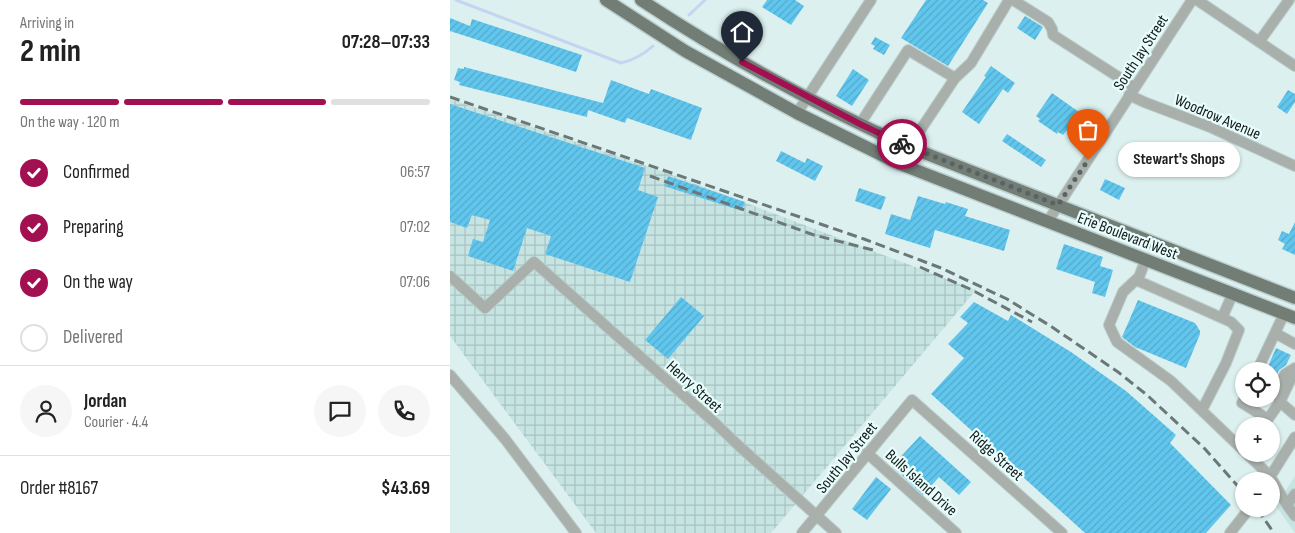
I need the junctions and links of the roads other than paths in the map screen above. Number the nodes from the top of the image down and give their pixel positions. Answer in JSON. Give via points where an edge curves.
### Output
{"nodes":[{"id":1,"x":606,"y":0,"type":"edge"},
{"id":2,"x":641,"y":0,"type":"edge"},
{"id":3,"x":871,"y":0,"type":"edge"},
{"id":4,"x":1011,"y":0,"type":"edge"},
{"id":5,"x":1192,"y":0,"type":"edge"},
{"id":6,"x":1197,"y":0,"type":"edge"},
{"id":7,"x":1288,"y":0,"type":"edge"},
{"id":8,"x":1260,"y":42,"type":"junction"},
{"id":9,"x":1295,"y":66,"type":"edge"},
{"id":10,"x":955,"y":78,"type":"junction"},
{"id":11,"x":1132,"y":91,"type":"junction"},
{"id":12,"x":807,"y":97,"type":"junction"},
{"id":13,"x":797,"y":113,"type":"junction"},
{"id":14,"x":860,"y":124,"type":"junction"},
{"id":15,"x":909,"y":147,"type":"junction"},
{"id":16,"x":1295,"y":166,"type":"edge"},
{"id":17,"x":1058,"y":205,"type":"junction"},
{"id":18,"x":1048,"y":222,"type":"junction"},
{"id":19,"x":1146,"y":259,"type":"junction"},
{"id":20,"x":450,"y":276,"type":"edge"},
{"id":21,"x":1136,"y":280,"type":"junction"},
{"id":22,"x":1233,"y":293,"type":"junction"},
{"id":23,"x":1295,"y":298,"type":"edge"},
{"id":24,"x":1290,"y":316,"type":"edge"},
{"id":25,"x":1222,"y":318,"type":"junction"},
{"id":26,"x":1276,"y":333,"type":"junction"},
{"id":27,"x":1295,"y":344,"type":"edge"},
{"id":28,"x":1262,"y":362,"type":"edge"},
{"id":29,"x":1295,"y":369,"type":"edge"},
{"id":30,"x":450,"y":375,"type":"edge"},
{"id":31,"x":912,"y":400,"type":"joint"},
{"id":32,"x":1280,"y":402,"type":"joint"},
{"id":33,"x":1248,"y":407,"type":"edge"},
{"id":34,"x":1276,"y":407,"type":"edge"},
{"id":35,"x":1202,"y":410,"type":"junction"},
{"id":36,"x":1295,"y":415,"type":"edge"},
{"id":37,"x":1295,"y":436,"type":"edge"},
{"id":38,"x":1235,"y":442,"type":"edge"},
{"id":39,"x":867,"y":453,"type":"junction"},
{"id":40,"x":1254,"y":462,"type":"edge"},
{"id":41,"x":1262,"y":472,"type":"edge"},
{"id":42,"x":1272,"y":472,"type":"edge"},
{"id":43,"x":1295,"y":494,"type":"edge"},
{"id":44,"x":1280,"y":496,"type":"edge"},
{"id":45,"x":1287,"y":506,"type":"junction"},
{"id":46,"x":817,"y":516,"type":"junction"},
{"id":47,"x":1295,"y":516,"type":"edge"},
{"id":48,"x":1243,"y":517,"type":"edge"},
{"id":49,"x":576,"y":533,"type":"edge"},
{"id":50,"x":802,"y":533,"type":"edge"},
{"id":51,"x":836,"y":533,"type":"edge"},
{"id":52,"x":956,"y":533,"type":"edge"},
{"id":53,"x":1062,"y":533,"type":"edge"},
{"id":54,"x":1230,"y":533,"type":"edge"}],
"edges":[{"from":1,"to":13,"type":"main road","name":"Erie Boulevard West","via":[[686,51]]},
{"from":2,"to":12,"type":"main road","name":"Erie Boulevard West","via":[[742,62]]},
{"from":3,"to":12,"type":"street"},
{"from":4,"to":10,"type":"street","via":[[971,63]]},
{"from":4,"to":11,"type":"street","name":"Woodrow Avenue","via":[[1048,22],[1053,35]]},
{"from":5,"to":11,"type":"street","name":"South Jay Street"},
{"from":6,"to":8,"type":"street"},
{"from":7,"to":8,"type":"street"},
{"from":8,"to":9,"type":"street"},
{"from":10,"to":14,"type":"street","via":[[908,50]]},
{"from":10,"to":15,"type":"street"},
{"from":11,"to":16,"type":"street","name":"Woodrow Avenue","via":[[1144,102],[1210,127]]},
{"from":11,"to":17,"type":"street","name":"South Jay Street"},
{"from":12,"to":13,"type":"street"},
{"from":12,"to":14,"type":"main road","name":"Erie Boulevard West"},
{"from":13,"to":18,"type":"main road","name":"Erie Boulevard West","via":[[900,164]]},
{"from":14,"to":15,"type":"main road","name":"Erie Boulevard West"},
{"from":15,"to":17,"type":"main road","name":"Erie Boulevard West"},
{"from":17,"to":18,"type":"street","name":"South Jay Street"},
{"from":17,"to":23,"type":"main road","name":"Erie Boulevard West"},
{"from":18,"to":19,"type":"main road","name":"Erie Boulevard West"},
{"from":19,"to":21,"type":"street"},
{"from":19,"to":22,"type":"main road","name":"Erie Boulevard West"},
{"from":20,"to":46,"type":"street","name":"Henry Street","via":[[485,308],[534,262]]},
{"from":21,"to":25,"type":"street"},
{"from":21,"to":35,"type":"street","via":[[1123,292],[1109,325],[1117,342],[1171,381]]},
{"from":22,"to":24,"type":"main road","name":"Erie Boulevard West"},
{"from":22,"to":25,"type":"street"},
{"from":24,"to":26,"type":"street"},
{"from":25,"to":35,"type":"street","via":[[1240,330]]},
{"from":26,"to":27,"type":"street"},
{"from":26,"to":28,"type":"street"},
{"from":29,"to":32,"type":"street"},
{"from":30,"to":49,"type":"street","via":[[505,439]]},
{"from":31,"to":39,"type":"street","name":"South Jay Street"},
{"from":31,"to":53,"type":"street","name":"Ridge Street"},
{"from":32,"to":36,"type":"street"},
{"from":33,"to":34,"type":"street","via":[[1268,419]]},
{"from":35,"to":38,"type":"street"},
{"from":37,"to":42,"type":"street"},
{"from":39,"to":46,"type":"street","name":"South Jay Street"},
{"from":39,"to":52,"type":"street","name":"Bulls Island Drive"},
{"from":40,"to":41,"type":"street"},
{"from":43,"to":45,"type":"street"},
{"from":44,"to":45,"type":"street"},
{"from":45,"to":47,"type":"street"},
{"from":46,"to":50,"type":"street","name":"South Jay Street"},
{"from":46,"to":51,"type":"street","name":"Henry Street"},
{"from":48,"to":54,"type":"street"}]}
